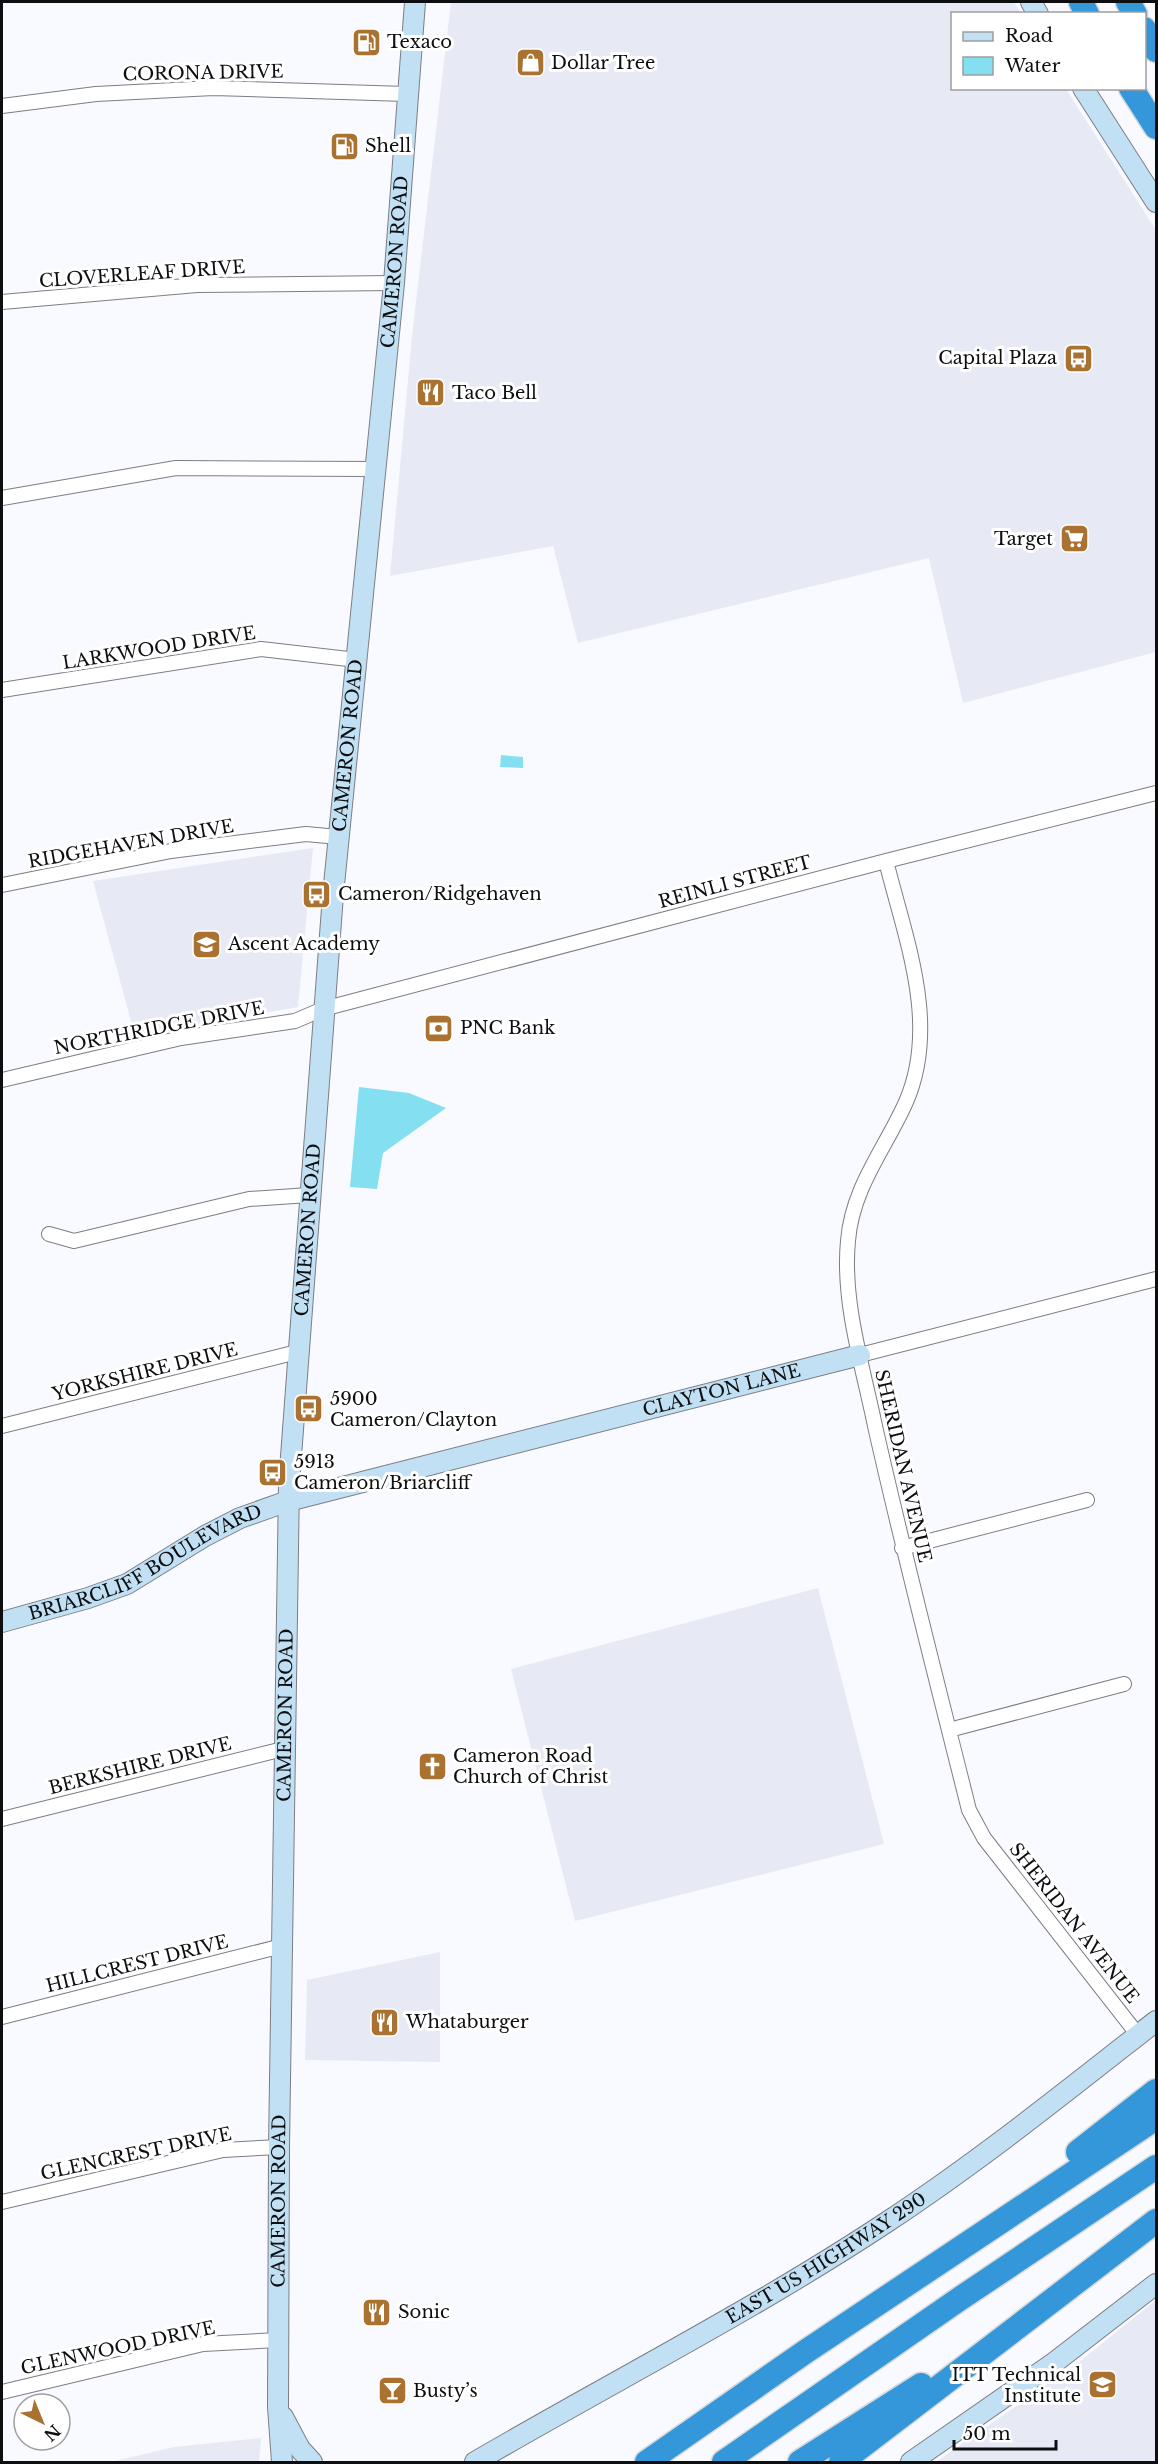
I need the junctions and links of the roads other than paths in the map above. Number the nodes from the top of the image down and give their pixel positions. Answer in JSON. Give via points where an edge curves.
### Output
{"nodes":[{"id":1,"x":415,"y":2,"type":"edge"},
{"id":2,"x":1146,"y":32,"type":"edge"},
{"id":3,"x":1156,"y":50,"type":"edge"},
{"id":4,"x":1084,"y":90,"type":"edge"},
{"id":5,"x":1132,"y":90,"type":"edge"},
{"id":6,"x":406,"y":94,"type":"junction"},
{"id":7,"x":2,"y":106,"type":"edge"},
{"id":8,"x":1156,"y":127,"type":"edge"},
{"id":9,"x":1156,"y":202,"type":"edge"},
{"id":10,"x":394,"y":283,"type":"junction"},
{"id":11,"x":2,"y":302,"type":"edge"},
{"id":12,"x":376,"y":469,"type":"junction"},
{"id":13,"x":2,"y":498,"type":"edge"},
{"id":14,"x":357,"y":660,"type":"junction"},
{"id":15,"x":2,"y":690,"type":"edge"},
{"id":16,"x":1156,"y":793,"type":"edge"},
{"id":17,"x":338,"y":837,"type":"junction"},
{"id":18,"x":886,"y":861,"type":"junction"},
{"id":19,"x":2,"y":885,"type":"edge"},
{"id":20,"x":323,"y":1009,"type":"junction"},
{"id":21,"x":2,"y":1080,"type":"edge"},
{"id":22,"x":309,"y":1195,"type":"junction"},
{"id":23,"x":49,"y":1234,"type":"dead end"},
{"id":24,"x":1156,"y":1279,"type":"edge"},
{"id":25,"x":297,"y":1352,"type":"junction"},
{"id":26,"x":860,"y":1354,"type":"junction"},
{"id":27,"x":2,"y":1426,"type":"edge"},
{"id":28,"x":1087,"y":1500,"type":"dead end"},
{"id":29,"x":288,"y":1501,"type":"junction"},
{"id":30,"x":902,"y":1548,"type":"junction"},
{"id":31,"x":2,"y":1622,"type":"edge"},
{"id":32,"x":1124,"y":1684,"type":"dead end"},
{"id":33,"x":949,"y":1730,"type":"junction"},
{"id":34,"x":287,"y":1748,"type":"junction"},
{"id":35,"x":2,"y":1819,"type":"edge"},
{"id":36,"x":282,"y":1946,"type":"junction"},
{"id":37,"x":2,"y":2017,"type":"edge"},
{"id":38,"x":1156,"y":2021,"type":"edge"},
{"id":39,"x":1138,"y":2036,"type":"junction"},
{"id":40,"x":1156,"y":2091,"type":"edge"},
{"id":41,"x":1156,"y":2118,"type":"edge"},
{"id":42,"x":279,"y":2147,"type":"junction"},
{"id":43,"x":1156,"y":2167,"type":"edge"},
{"id":44,"x":2,"y":2202,"type":"edge"},
{"id":45,"x":1156,"y":2221,"type":"edge"},
{"id":46,"x":1126,"y":2245,"type":"junction"},
{"id":47,"x":931,"y":2268,"type":"junction"},
{"id":48,"x":1156,"y":2284,"type":"edge"},
{"id":49,"x":278,"y":2340,"type":"junction"},
{"id":50,"x":2,"y":2391,"type":"edge"},
{"id":51,"x":278,"y":2407,"type":"junction"},
{"id":52,"x":282,"y":2463,"type":"edge"},
{"id":53,"x":312,"y":2463,"type":"edge"},
{"id":54,"x":475,"y":2463,"type":"edge"},
{"id":55,"x":647,"y":2463,"type":"edge"},
{"id":56,"x":724,"y":2463,"type":"edge"},
{"id":57,"x":800,"y":2463,"type":"edge"},
{"id":58,"x":842,"y":2463,"type":"edge"},
{"id":59,"x":911,"y":2463,"type":"edge"}],
"edges":[{"from":1,"to":6,"type":"main road","name":"CAMERON ROAD"},
{"from":2,"to":3,"type":"highway"},
{"from":4,"to":9,"type":"main road"},
{"from":5,"to":8,"type":"highway"},
{"from":6,"to":7,"type":"street","name":"CORONA DRIVE","via":[[213,88],[96,94]]},
{"from":6,"to":10,"type":"main road","name":"CAMERON ROAD"},
{"from":10,"to":11,"type":"street","name":"CLOVERLEAF DRIVE","via":[[197,285]]},
{"from":10,"to":12,"type":"main road","name":"CAMERON ROAD"},
{"from":12,"to":13,"type":"street","via":[[176,468]]},
{"from":12,"to":14,"type":"main road","name":"CAMERON ROAD"},
{"from":14,"to":15,"type":"street","name":"LARKWOOD DRIVE","via":[[261,649]]},
{"from":14,"to":17,"type":"main road","name":"CAMERON ROAD"},
{"from":16,"to":18,"type":"street","name":"REINLI STREET"},
{"from":17,"to":19,"type":"street","name":"RIDGEHAVEN DRIVE","via":[[306,834],[171,851]]},
{"from":17,"to":20,"type":"main road","name":"CAMERON ROAD"},
{"from":18,"to":20,"type":"street","name":"REINLI STREET"},
{"from":18,"to":26,"type":"street","name":"SHERIDAN AVENUE","via":[[915,976],[921,1042],[907,1100],[856,1200],[848,1242],[849,1290]]},
{"from":20,"to":21,"type":"street","name":"NORTHRIDGE DRIVE","via":[[295,1021],[181,1038]]},
{"from":20,"to":22,"type":"main road","name":"CAMERON ROAD"},
{"from":22,"to":23,"type":"street","via":[[249,1199],[74,1241]]},
{"from":22,"to":25,"type":"main road","name":"CAMERON ROAD"},
{"from":24,"to":26,"type":"street","name":"CLAYTON LANE"},
{"from":25,"to":27,"type":"street","name":"YORKSHIRE DRIVE"},
{"from":25,"to":29,"type":"main road","name":"CAMERON ROAD"},
{"from":26,"to":29,"type":"main road","name":"CLAYTON LANE"},
{"from":26,"to":30,"type":"street","name":"SHERIDAN AVENUE"},
{"from":28,"to":30,"type":"street"},
{"from":29,"to":31,"type":"main road","name":"BRIARCLIFF BOULEVARD","via":[[205,1536],[127,1584]]},
{"from":29,"to":34,"type":"main road","name":"CAMERON ROAD"},
{"from":30,"to":33,"type":"street","name":"SHERIDAN AVENUE"},
{"from":32,"to":33,"type":"street"},
{"from":33,"to":39,"type":"street","name":"SHERIDAN AVENUE","via":[[977,1828]]},
{"from":34,"to":35,"type":"street","name":"BERKSHIRE DRIVE"},
{"from":34,"to":36,"type":"main road","name":"CAMERON ROAD"},
{"from":36,"to":37,"type":"street","name":"HILLCREST DRIVE"},
{"from":36,"to":42,"type":"main road","name":"CAMERON ROAD"},
{"from":38,"to":39,"type":"main road","name":"EAST US HIGHWAY 290"},
{"from":39,"to":54,"type":"main road","name":"EAST US HIGHWAY 290","via":[[1004,2140],[887,2223]]},
{"from":40,"to":47,"type":"highway"},
{"from":41,"to":47,"type":"highway"},
{"from":42,"to":44,"type":"street","name":"GLENCREST DRIVE","via":[[224,2150]]},
{"from":42,"to":49,"type":"main road","name":"CAMERON ROAD"},
{"from":43,"to":56,"type":"highway"},
{"from":45,"to":46,"type":"highway"},
{"from":46,"to":57,"type":"highway"},
{"from":46,"to":58,"type":"highway"},
{"from":47,"to":55,"type":"highway"},
{"from":48,"to":59,"type":"main road","via":[[1055,2362]]},
{"from":49,"to":50,"type":"street","name":"GLENWOOD DRIVE","via":[[203,2344]]},
{"from":49,"to":51,"type":"main road","name":"CAMERON ROAD"},
{"from":51,"to":52,"type":"main road","name":"CAMERON ROAD"},
{"from":51,"to":53,"type":"main road"}]}
